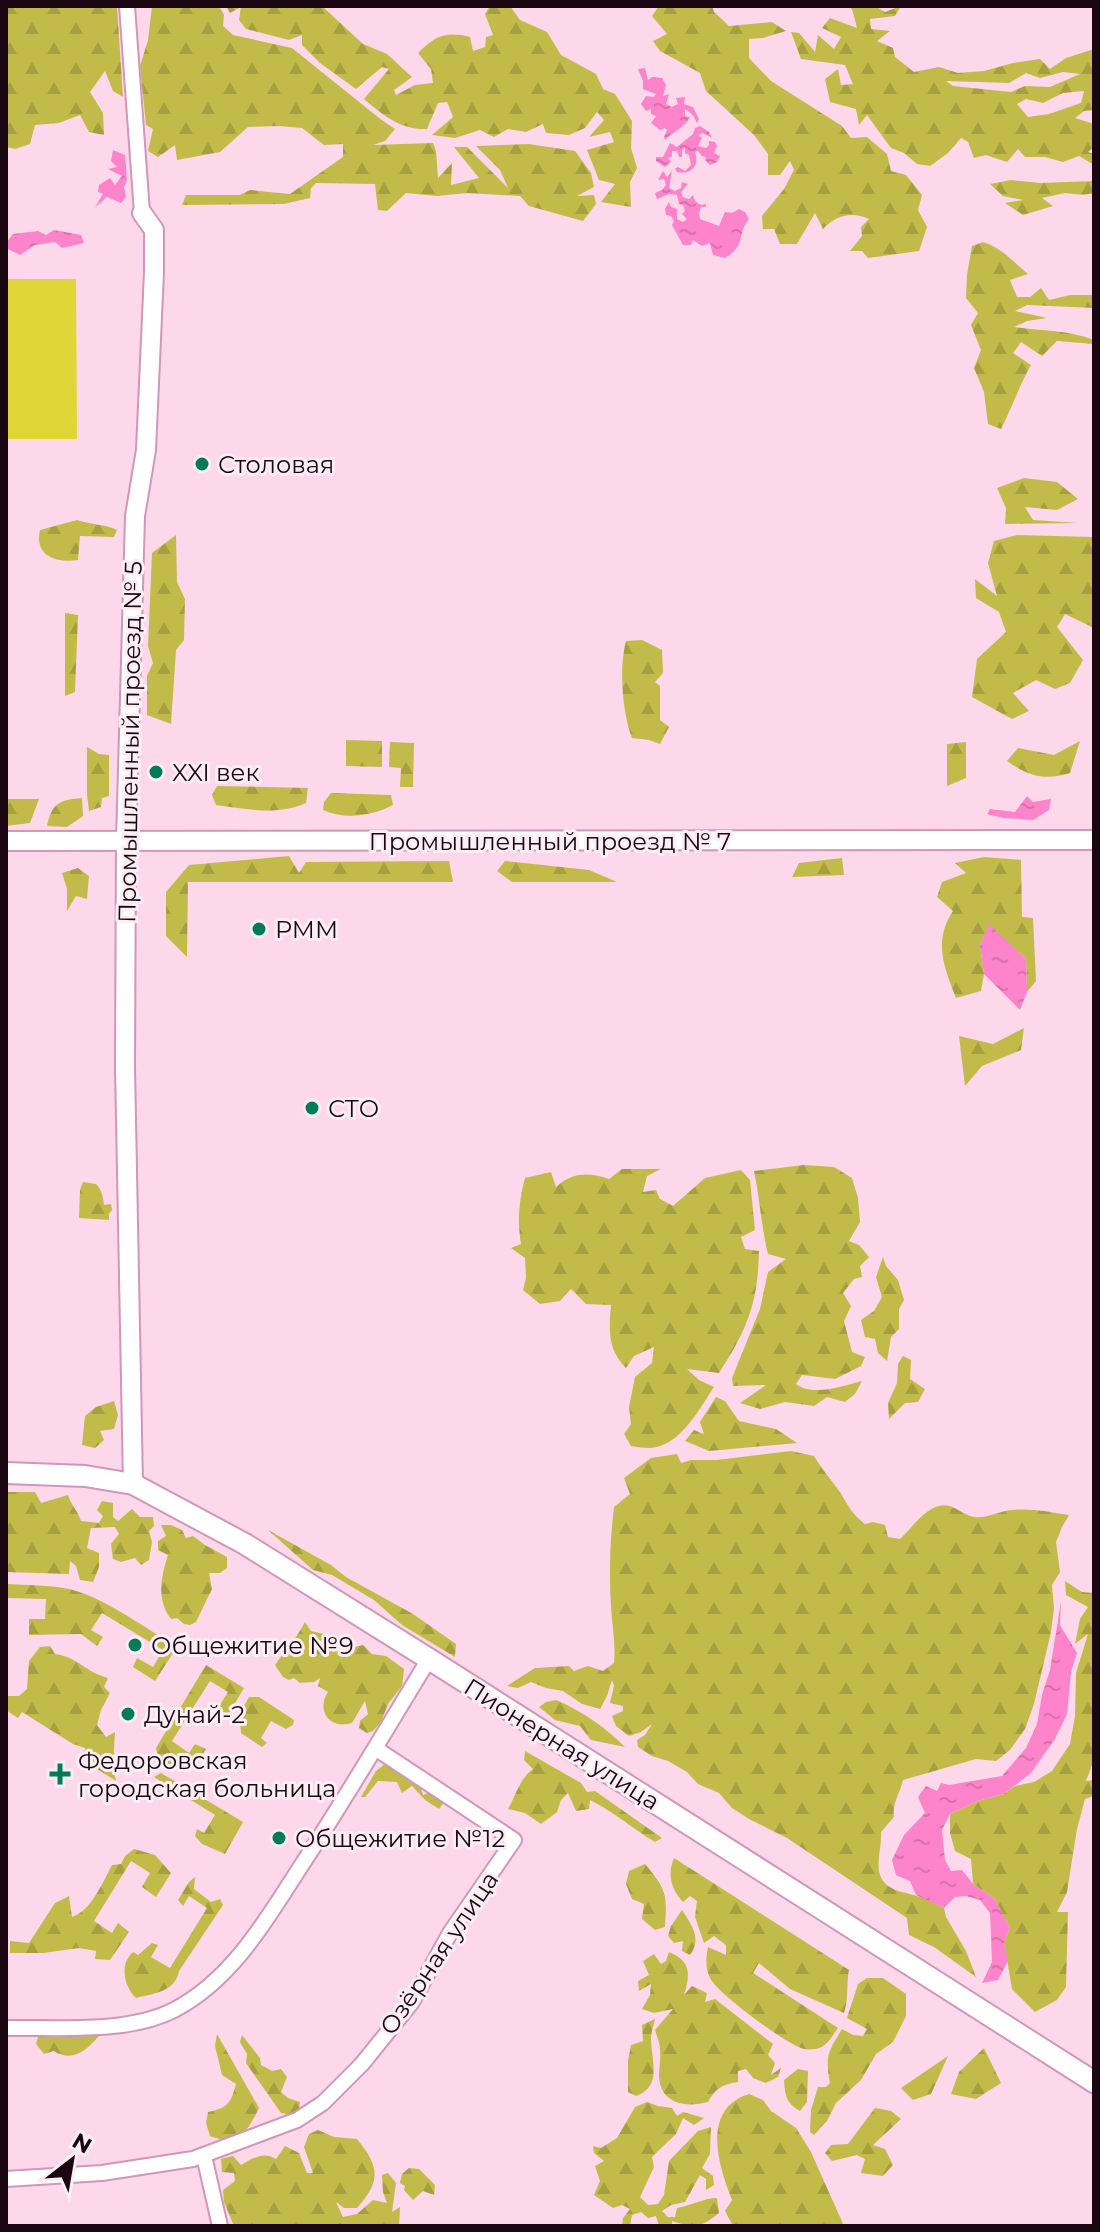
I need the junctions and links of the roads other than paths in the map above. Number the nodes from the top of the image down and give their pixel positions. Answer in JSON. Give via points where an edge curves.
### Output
{"nodes":[{"id":1,"x":127,"y":6,"type":"edge"},
{"id":2,"x":142,"y":213,"type":"joint"},
{"id":3,"x":1094,"y":840,"type":"edge"},
{"id":4,"x":6,"y":841,"type":"edge"},
{"id":5,"x":126,"y":841,"type":"junction"},
{"id":6,"x":6,"y":1473,"type":"edge"},
{"id":7,"x":133,"y":1484,"type":"junction"},
{"id":8,"x":429,"y":1659,"type":"junction"},
{"id":9,"x":375,"y":1748,"type":"junction"},
{"id":10,"x":6,"y":2028,"type":"edge"},
{"id":11,"x":1094,"y":2082,"type":"edge"},
{"id":12,"x":204,"y":2156,"type":"junction"},
{"id":13,"x":6,"y":2179,"type":"edge"},
{"id":14,"x":220,"y":2226,"type":"edge"}],
"edges":[{"from":1,"to":2,"type":"street","name":"Промышленный проезд № 5"},
{"from":2,"to":5,"type":"street","name":"Промышленный проезд № 5","via":[[154,230],[154,272],[146,450],[135,516]]},
{"from":3,"to":5,"type":"street","name":"Промышленный проезд № 7"},
{"from":4,"to":5,"type":"street","name":"Промышленный проезд № 7"},
{"from":5,"to":7,"type":"street","name":"Промышленный проезд № 5"},
{"from":6,"to":7,"type":"main road","name":"Пионерная улица"},
{"from":7,"to":8,"type":"main road","name":"Пионерная улица","via":[[245,1544]]},
{"from":8,"to":9,"type":"street"},
{"from":8,"to":11,"type":"main road","name":"Пионерная улица"},
{"from":9,"to":10,"type":"street","via":[[262,1926],[202,1993],[172,2011],[135,2023]]},
{"from":9,"to":12,"type":"street","name":"Озёрная улица","via":[[514,1840],[450,1933],[412,2002],[362,2064],[323,2103],[297,2120]]},
{"from":12,"to":13,"type":"street","name":"Озёрная улица","via":[[117,2171]]},
{"from":12,"to":14,"type":"street"}]}
